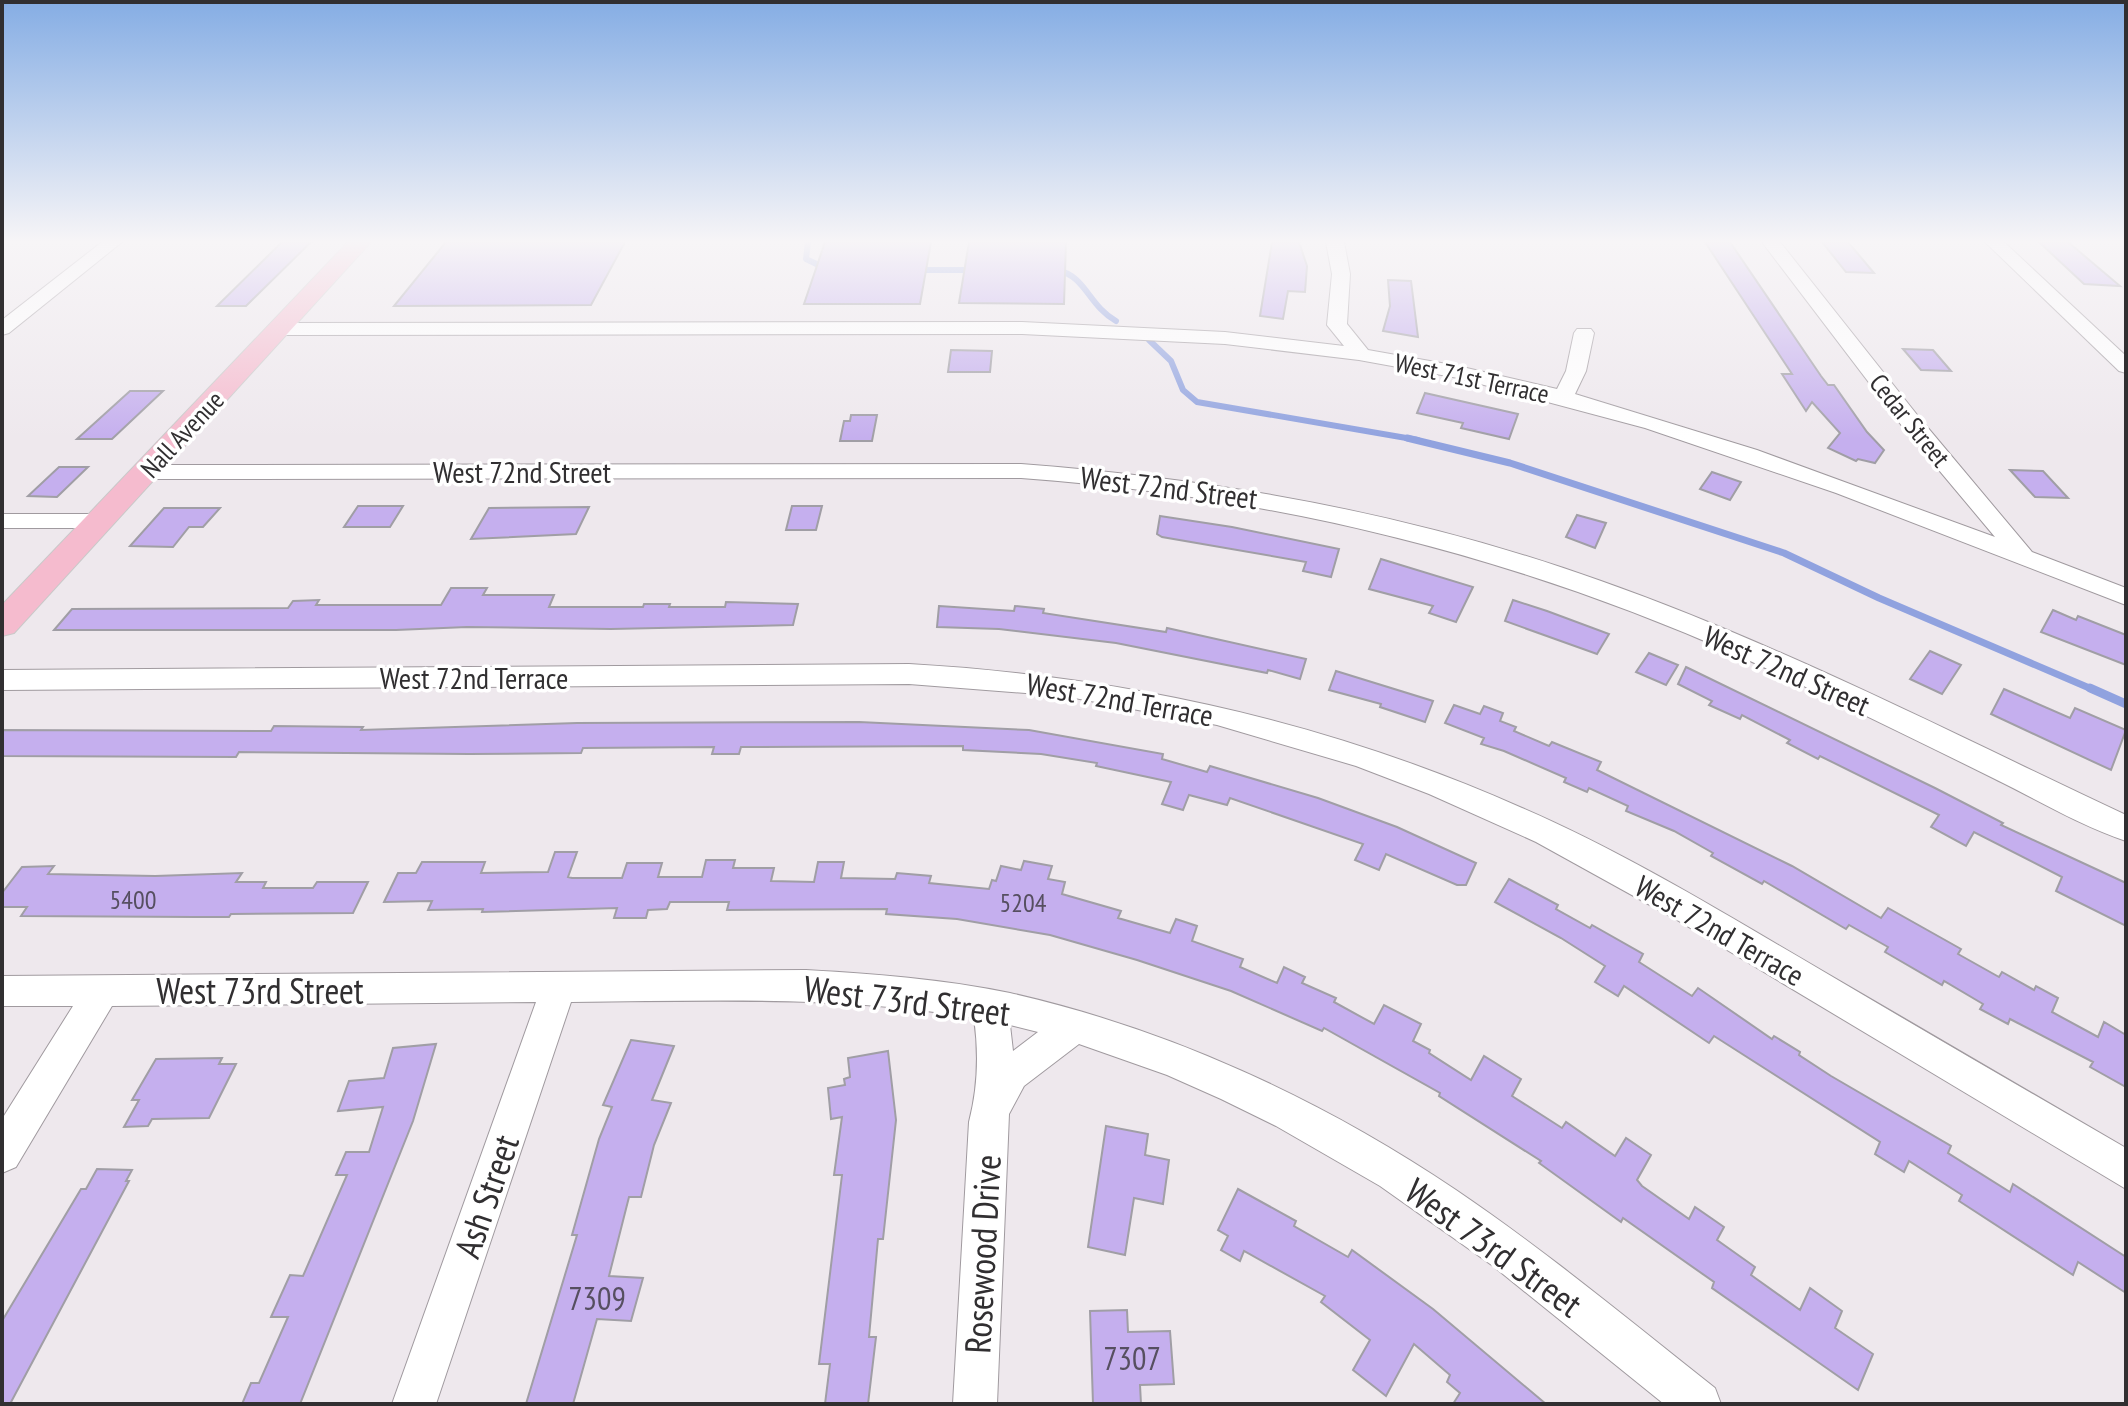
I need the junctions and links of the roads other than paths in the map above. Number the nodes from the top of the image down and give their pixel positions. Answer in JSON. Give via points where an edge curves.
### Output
{"nodes":[{"id":1,"x":29,"y":308,"type":"edge"},
{"id":2,"x":299,"y":308,"type":"edge"},
{"id":3,"x":1338,"y":308,"type":"edge"},
{"id":4,"x":1822,"y":308,"type":"edge"},
{"id":5,"x":2063,"y":308,"type":"edge"},
{"id":6,"x":1337,"y":325,"type":"junction"},
{"id":7,"x":2,"y":329,"type":"edge"},
{"id":8,"x":279,"y":329,"type":"junction"},
{"id":9,"x":1584,"y":333,"type":"dead end"},
{"id":10,"x":1298,"y":345,"type":"junction"},
{"id":11,"x":1361,"y":354,"type":"junction"},
{"id":12,"x":2126,"y":367,"type":"edge"},
{"id":13,"x":1563,"y":398,"type":"junction"},
{"id":14,"x":147,"y":472,"type":"junction"},
{"id":15,"x":2,"y":521,"type":"edge"},
{"id":16,"x":101,"y":521,"type":"junction"},
{"id":17,"x":2024,"y":556,"type":"junction"},
{"id":18,"x":2126,"y":597,"type":"edge"},
{"id":19,"x":2,"y":625,"type":"edge"},
{"id":20,"x":2,"y":680,"type":"edge"},
{"id":21,"x":2126,"y":829,"type":"edge"},
{"id":22,"x":558,"y":988,"type":"junction"},
{"id":23,"x":2,"y":991,"type":"edge"},
{"id":24,"x":102,"y":991,"type":"junction"},
{"id":25,"x":989,"y":1006,"type":"junction"},
{"id":26,"x":1074,"y":1026,"type":"junction"},
{"id":27,"x":993,"y":1105,"type":"junction"},
{"id":28,"x":2,"y":1154,"type":"edge"},
{"id":29,"x":2126,"y":1170,"type":"edge"},
{"id":30,"x":414,"y":1404,"type":"edge"},
{"id":31,"x":975,"y":1404,"type":"edge"},
{"id":32,"x":1699,"y":1404,"type":"edge"}],
"edges":[{"from":1,"to":7,"type":"street"},
{"from":2,"to":8,"type":"main road","name":"Nall Avenue"},
{"from":3,"to":6,"type":"street"},
{"from":4,"to":17,"type":"street","name":"Cedar Street"},
{"from":5,"to":12,"type":"street"},
{"from":6,"to":10,"type":"street"},
{"from":6,"to":11,"type":"street"},
{"from":8,"to":10,"type":"street","name":"West 71st Terrace","via":[[1053,327]]},
{"from":8,"to":14,"type":"main road","name":"Nall Avenue"},
{"from":9,"to":13,"type":"street","name":"West 71st Terrace","via":[[1576,371]]},
{"from":10,"to":11,"type":"street","name":"West 71st Terrace"},
{"from":11,"to":13,"type":"street","name":"West 71st Terrace"},
{"from":13,"to":17,"type":"street","name":"West 71st Terrace","via":[[1704,439]]},
{"from":14,"to":16,"type":"main road","name":"Nall Avenue"},
{"from":14,"to":21,"type":"street","name":"West 72nd Street","via":[[1021,471],[1146,481],[1286,502],[1390,524],[1513,560],[1646,608],[1789,669]]},
{"from":15,"to":16,"type":"street"},
{"from":16,"to":19,"type":"main road","name":"Nall Avenue"},
{"from":17,"to":18,"type":"street","name":"West 71st Terrace"},
{"from":20,"to":29,"type":"street","name":"West 72nd Terrace","via":[[909,674],[1087,688],[1173,704],[1379,762],[1534,828],[1742,942]]},
{"from":22,"to":24,"type":"street","name":"West 73rd Street"},
{"from":22,"to":25,"type":"street","name":"West 73rd Street","via":[[806,985],[905,992]]},
{"from":22,"to":30,"type":"street","name":"Ash Street"},
{"from":23,"to":24,"type":"street","name":"West 73rd Street"},
{"from":24,"to":28,"type":"street"},
{"from":25,"to":26,"type":"street","name":"West 73rd Street"},
{"from":25,"to":27,"type":"street","name":"Rosewood Drive"},
{"from":26,"to":27,"type":"street","name":"Rosewood Drive","via":[[1011,1074]]},
{"from":26,"to":32,"type":"street","name":"West 73rd Street","via":[[1215,1077],[1341,1142],[1439,1202],[1522,1262]]},
{"from":27,"to":31,"type":"street","name":"Rosewood Drive"}]}
